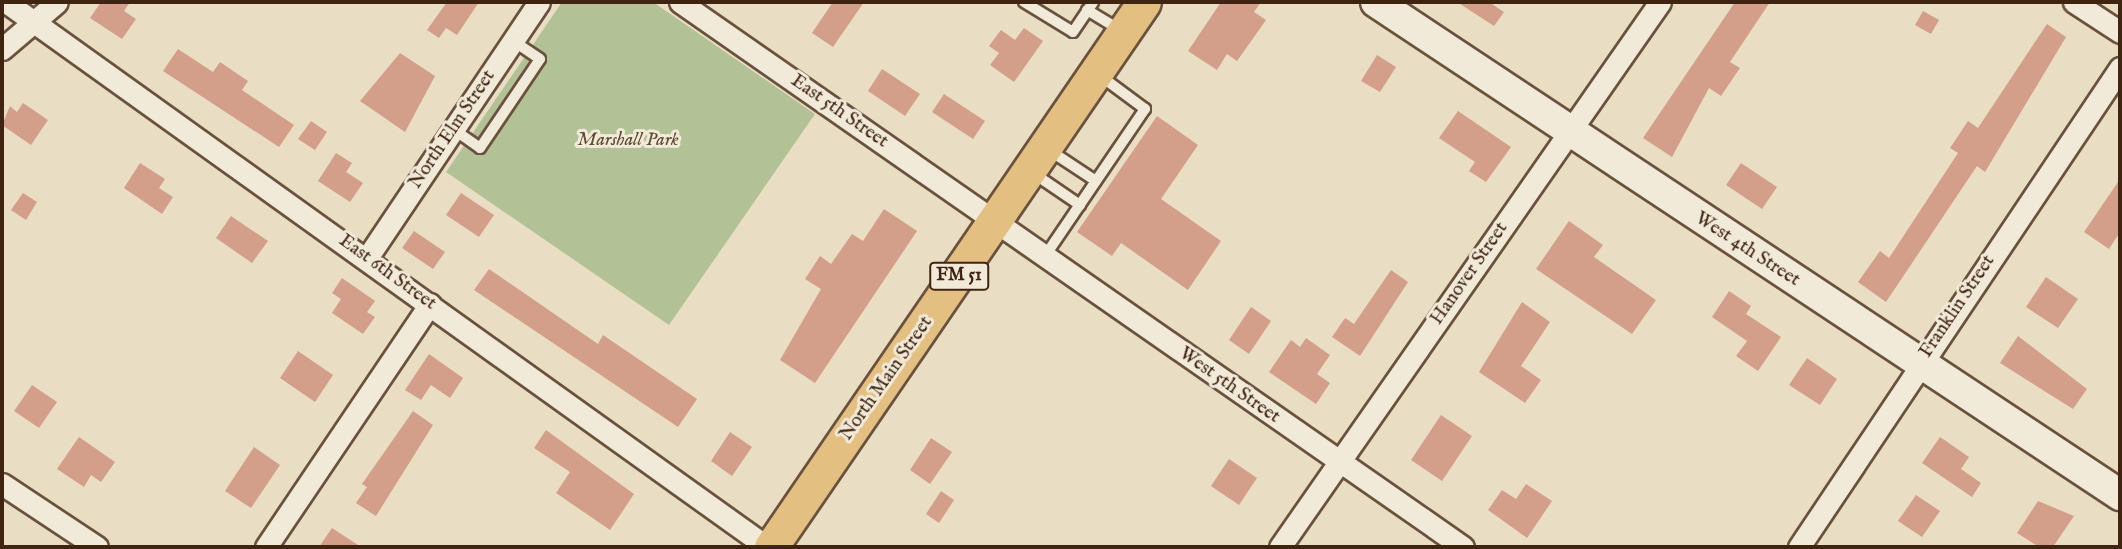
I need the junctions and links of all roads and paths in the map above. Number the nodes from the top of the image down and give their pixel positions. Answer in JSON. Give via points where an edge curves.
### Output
{"nodes":[{"id":1,"x":6,"y":2,"type":"edge"},
{"id":2,"x":57,"y":2,"type":"edge"},
{"id":3,"x":539,"y":2,"type":"edge"},
{"id":4,"x":680,"y":2,"type":"edge"},
{"id":5,"x":1024,"y":2,"type":"edge"},
{"id":6,"x":1144,"y":2,"type":"edge"},
{"id":7,"x":1660,"y":2,"type":"edge"},
{"id":8,"x":2074,"y":2,"type":"edge"},
{"id":9,"x":1090,"y":6,"type":"edge"},
{"id":10,"x":1394,"y":7,"type":"edge"},
{"id":11,"x":33,"y":20,"type":"junction"},
{"id":12,"x":1124,"y":32,"type":"junction"},
{"id":13,"x":2120,"y":32,"type":"edge"},
{"id":14,"x":513,"y":41,"type":"junction"},
{"id":15,"x":2,"y":49,"type":"edge"},
{"id":16,"x":2120,"y":68,"type":"edge"},
{"id":17,"x":1097,"y":73,"type":"junction"},
{"id":18,"x":453,"y":129,"type":"junction"},
{"id":19,"x":1569,"y":134,"type":"junction"},
{"id":20,"x":1038,"y":160,"type":"junction"},
{"id":21,"x":1096,"y":181,"type":"junction"},
{"id":22,"x":1080,"y":205,"type":"junction"},
{"id":23,"x":997,"y":222,"type":"junction"},
{"id":24,"x":1045,"y":256,"type":"junction"},
{"id":25,"x":367,"y":258,"type":"junction"},
{"id":26,"x":430,"y":304,"type":"junction"},
{"id":27,"x":1920,"y":363,"type":"junction"},
{"id":28,"x":1337,"y":462,"type":"junction"},
{"id":29,"x":2,"y":484,"type":"edge"},
{"id":30,"x":2120,"y":495,"type":"edge"},
{"id":31,"x":97,"y":547,"type":"edge"},
{"id":32,"x":265,"y":547,"type":"edge"},
{"id":33,"x":769,"y":547,"type":"edge"},
{"id":34,"x":1280,"y":547,"type":"edge"},
{"id":35,"x":1463,"y":547,"type":"edge"},
{"id":36,"x":1799,"y":547,"type":"edge"}],
"edges":[{"from":1,"to":11,"type":"street","name":"East 6th Street"},
{"from":2,"to":11,"type":"street"},
{"from":3,"to":14,"type":"street","name":"North Elm Street"},
{"from":4,"to":23,"type":"street","name":"East 5th Street"},
{"from":5,"to":9,"type":"lane","via":[[1073,32]]},
{"from":6,"to":12,"type":"main road","name":"North Main Street","number":"FM 51"},
{"from":7,"to":19,"type":"street","name":"Hanover Street"},
{"from":8,"to":13,"type":"street"},
{"from":9,"to":12,"type":"lane"},
{"from":10,"to":19,"type":"main road","name":"West 4th Street"},
{"from":11,"to":15,"type":"street"},
{"from":11,"to":25,"type":"street","name":"East 6th Street"},
{"from":12,"to":17,"type":"main road","name":"North Main Street","number":"FM 51"},
{"from":14,"to":18,"type":"street","name":"North Elm Street"},
{"from":14,"to":18,"type":"lane","via":[[540,59],[480,148]]},
{"from":16,"to":27,"type":"street","name":"Franklin Street"},
{"from":17,"to":20,"type":"main road","name":"North Main Street","number":"FM 51"},
{"from":17,"to":21,"type":"lane","via":[[1145,108]]},
{"from":18,"to":25,"type":"street","name":"North Elm Street"},
{"from":19,"to":27,"type":"main road","name":"West 4th Street"},
{"from":19,"to":28,"type":"street","name":"Hanover Street"},
{"from":20,"to":21,"type":"lane"},
{"from":20,"to":22,"type":"lane"},
{"from":20,"to":23,"type":"main road","name":"North Main Street","number":"FM 51"},
{"from":21,"to":22,"type":"lane"},
{"from":22,"to":24,"type":"lane"},
{"from":23,"to":24,"type":"street","name":"West 5th Street"},
{"from":23,"to":33,"type":"main road","name":"North Main Street","number":"FM 51"},
{"from":24,"to":28,"type":"street","name":"West 5th Street"},
{"from":25,"to":26,"type":"street","name":"East 6th Street"},
{"from":26,"to":32,"type":"street"},
{"from":26,"to":33,"type":"street","name":"East 6th Street"},
{"from":27,"to":30,"type":"main road","name":"West 4th Street"},
{"from":27,"to":36,"type":"street","name":"Franklin Street"},
{"from":28,"to":34,"type":"street","name":"Hanover Street"},
{"from":28,"to":35,"type":"street","name":"West 5th Street"},
{"from":29,"to":31,"type":"street"}]}
